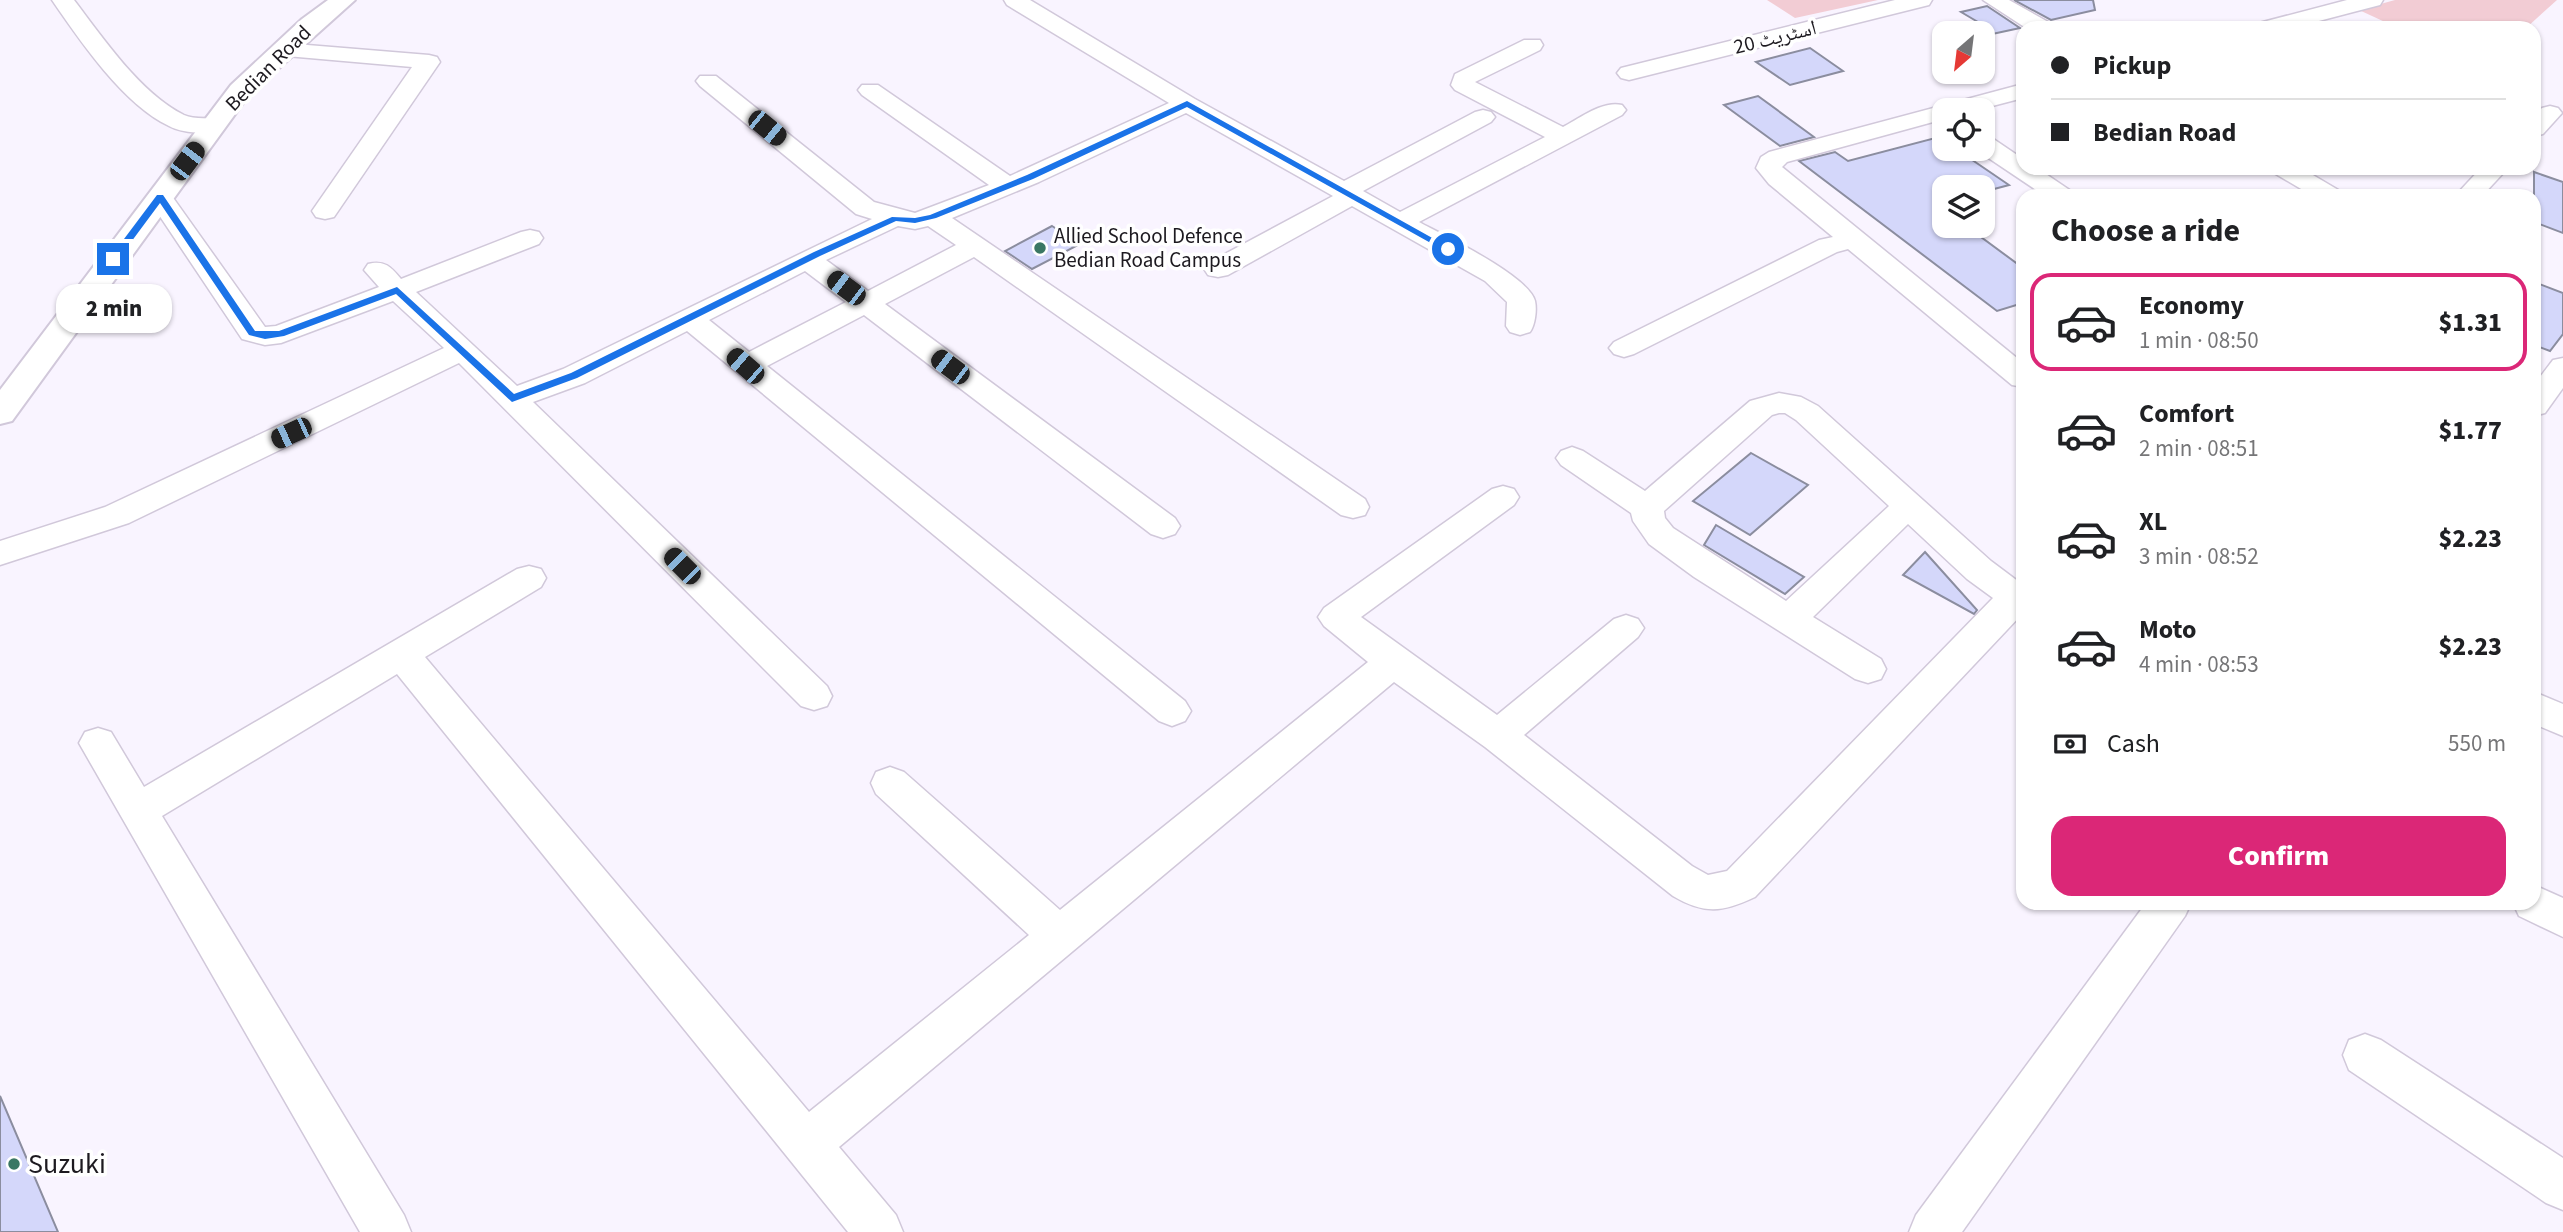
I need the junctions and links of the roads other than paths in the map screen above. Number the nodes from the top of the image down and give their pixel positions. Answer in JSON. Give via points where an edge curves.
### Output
{"nodes":[{"id":1,"x":63,"y":0,"type":"edge"},
{"id":2,"x":343,"y":0,"type":"edge"},
{"id":3,"x":1015,"y":0,"type":"edge"},
{"id":4,"x":1921,"y":0,"type":"edge"},
{"id":5,"x":1994,"y":0,"type":"edge"},
{"id":6,"x":2372,"y":0,"type":"edge"},
{"id":7,"x":2030,"y":21,"type":"edge"},
{"id":8,"x":2295,"y":21,"type":"edge"},
{"id":9,"x":1532,"y":45,"type":"dead end"},
{"id":10,"x":283,"y":50,"type":"junction"},
{"id":11,"x":1629,"y":73,"type":"dead end"},
{"id":12,"x":708,"y":81,"type":"dead end"},
{"id":13,"x":870,"y":90,"type":"dead end"},
{"id":14,"x":2016,"y":93,"type":"edge"},
{"id":15,"x":1995,"y":99,"type":"edge"},
{"id":16,"x":1187,"y":104,"type":"junction"},
{"id":17,"x":1614,"y":110,"type":"dead end"},
{"id":18,"x":1932,"y":116,"type":"edge"},
{"id":19,"x":1483,"y":117,"type":"dead end"},
{"id":20,"x":214,"y":125,"type":"junction"},
{"id":21,"x":1563,"y":136,"type":"junction"},
{"id":22,"x":1995,"y":151,"type":"edge"},
{"id":23,"x":2016,"y":165,"type":"edge"},
{"id":24,"x":2031,"y":175,"type":"edge"},
{"id":25,"x":2295,"y":175,"type":"edge"},
{"id":26,"x":2488,"y":175,"type":"edge"},
{"id":27,"x":1008,"y":186,"type":"junction"},
{"id":28,"x":2052,"y":189,"type":"edge"},
{"id":29,"x":2319,"y":189,"type":"edge"},
{"id":30,"x":2475,"y":189,"type":"edge"},
{"id":31,"x":1349,"y":194,"type":"junction"},
{"id":32,"x":160,"y":197,"type":"junction"},
{"id":33,"x":325,"y":211,"type":"dead end"},
{"id":34,"x":933,"y":216,"type":"junction"},
{"id":35,"x":895,"y":219,"type":"junction"},
{"id":36,"x":1401,"y":222,"type":"junction"},
{"id":37,"x":530,"y":238,"type":"dead end"},
{"id":38,"x":1852,"y":240,"type":"junction"},
{"id":39,"x":975,"y":246,"type":"junction"},
{"id":40,"x":807,"y":259,"type":"junction"},
{"id":41,"x":1218,"y":269,"type":"dead end"},
{"id":42,"x":388,"y":280,"type":"junction"},
{"id":43,"x":865,"y":303,"type":"junction"},
{"id":44,"x":689,"y":318,"type":"junction"},
{"id":45,"x":1520,"y":326,"type":"dead end"},
{"id":46,"x":1624,"y":348,"type":"dead end"},
{"id":47,"x":464,"y":350,"type":"junction"},
{"id":48,"x":745,"y":366,"type":"junction"},
{"id":49,"x":2563,"y":367,"type":"edge"},
{"id":50,"x":2016,"y":371,"type":"edge"},
{"id":51,"x":512,"y":398,"type":"junction"},
{"id":52,"x":2547,"y":400,"type":"edge"},
{"id":53,"x":0,"y":413,"type":"edge"},
{"id":54,"x":1572,"y":458,"type":"dead end"},
{"id":55,"x":1503,"y":497,"type":"dead end"},
{"id":56,"x":1353,"y":507,"type":"dead end"},
{"id":57,"x":1647,"y":508,"type":"junction"},
{"id":58,"x":1910,"y":510,"type":"junction"},
{"id":59,"x":1163,"y":526,"type":"dead end"},
{"id":60,"x":0,"y":553,"type":"edge"},
{"id":61,"x":530,"y":578,"type":"dead end"},
{"id":62,"x":2016,"y":596,"type":"edge"},
{"id":63,"x":2016,"y":601,"type":"edge"},
{"id":64,"x":1788,"y":620,"type":"junction"},
{"id":65,"x":1626,"y":628,"type":"dead end"},
{"id":66,"x":401,"y":653,"type":"junction"},
{"id":67,"x":1393,"y":662,"type":"junction"},
{"id":68,"x":1868,"y":669,"type":"dead end"},
{"id":69,"x":814,"y":696,"type":"dead end"},
{"id":70,"x":2541,"y":710,"type":"edge"},
{"id":71,"x":1172,"y":711,"type":"dead end"},
{"id":72,"x":2563,"y":721,"type":"edge"},
{"id":73,"x":1499,"y":736,"type":"junction"},
{"id":74,"x":98,"y":743,"type":"dead end"},
{"id":75,"x":890,"y":783,"type":"dead end"},
{"id":76,"x":138,"y":810,"type":"junction"},
{"id":77,"x":2541,"y":907,"type":"edge"},
{"id":78,"x":2165,"y":910,"type":"edge"},
{"id":79,"x":2563,"y":919,"type":"edge"},
{"id":80,"x":1058,"y":934,"type":"junction"},
{"id":81,"x":2365,"y":1055,"type":"dead end"},
{"id":82,"x":806,"y":1144,"type":"junction"},
{"id":83,"x":2563,"y":1186,"type":"edge"},
{"id":84,"x":387,"y":1232,"type":"edge"},
{"id":85,"x":880,"y":1232,"type":"edge"},
{"id":86,"x":1933,"y":1232,"type":"edge"}],
"edges":[{"from":1,"to":20,"type":"street","via":[[125,78],[154,103],[179,123]]},
{"from":2,"to":10,"type":"main road","name":"Bedian Road"},
{"from":3,"to":16,"type":"street"},
{"from":4,"to":11,"type":"street","name":"اسٹریٹ 20"},
{"from":5,"to":7,"type":"street"},
{"from":6,"to":8,"type":"street"},
{"from":9,"to":21,"type":"street","via":[[1468,76],[1463,85]]},
{"from":10,"to":20,"type":"main road","name":"Bedian Road","via":[[240,90]]},
{"from":10,"to":33,"type":"street","via":[[429,62]]},
{"from":12,"to":35,"type":"street","via":[[865,208]]},
{"from":13,"to":27,"type":"street"},
{"from":14,"to":15,"type":"street"},
{"from":16,"to":27,"type":"street"},
{"from":16,"to":31,"type":"street"},
{"from":17,"to":21,"type":"street"},
{"from":18,"to":38,"type":"street","via":[[1770,162],[1771,173]]},
{"from":19,"to":31,"type":"street"},
{"from":20,"to":32,"type":"main road","name":"Bedian Road"},
{"from":21,"to":36,"type":"street"},
{"from":22,"to":23,"type":"street"},
{"from":24,"to":28,"type":"street"},
{"from":25,"to":29,"type":"street"},
{"from":26,"to":30,"type":"street"},
{"from":27,"to":34,"type":"street"},
{"from":31,"to":36,"type":"street"},
{"from":31,"to":41,"type":"street"},
{"from":32,"to":42,"type":"street","via":[[252,333],[265,336],[290,331]]},
{"from":32,"to":53,"type":"main road","name":"Bedian Road"},
{"from":34,"to":35,"type":"street","via":[[915,221]]},
{"from":34,"to":39,"type":"street"},
{"from":35,"to":40,"type":"street"},
{"from":36,"to":45,"type":"street","via":[[1495,275],[1521,300]]},
{"from":37,"to":42,"type":"street"},
{"from":38,"to":46,"type":"street","via":[[1828,246]]},
{"from":38,"to":50,"type":"street"},
{"from":39,"to":43,"type":"street"},
{"from":39,"to":56,"type":"street"},
{"from":40,"to":43,"type":"street"},
{"from":40,"to":44,"type":"street"},
{"from":42,"to":47,"type":"street"},
{"from":43,"to":48,"type":"street"},
{"from":43,"to":59,"type":"street"},
{"from":44,"to":48,"type":"street"},
{"from":44,"to":51,"type":"street","via":[[574,376]]},
{"from":47,"to":51,"type":"street"},
{"from":47,"to":60,"type":"street","via":[[117,515]]},
{"from":48,"to":71,"type":"street"},
{"from":49,"to":52,"type":"street"},
{"from":51,"to":69,"type":"street"},
{"from":54,"to":57,"type":"street"},
{"from":55,"to":67,"type":"street","via":[[1336,617]]},
{"from":57,"to":58,"type":"street","via":[[1761,408],[1779,402],[1807,413]]},
{"from":57,"to":64,"type":"street","via":[[1649,521],[1661,536]]},
{"from":58,"to":62,"type":"street"},
{"from":58,"to":64,"type":"street","via":[[1897,515]]},
{"from":61,"to":66,"type":"street"},
{"from":63,"to":73,"type":"street","via":[[1741,884],[1724,892],[1710,895],[1678,878]]},
{"from":64,"to":68,"type":"street"},
{"from":65,"to":73,"type":"street"},
{"from":66,"to":76,"type":"street"},
{"from":66,"to":82,"type":"street"},
{"from":67,"to":73,"type":"street"},
{"from":67,"to":80,"type":"street"},
{"from":70,"to":72,"type":"street"},
{"from":74,"to":76,"type":"street"},
{"from":75,"to":80,"type":"street"},
{"from":76,"to":84,"type":"street"},
{"from":77,"to":79,"type":"street"},
{"from":78,"to":86,"type":"street"},
{"from":80,"to":82,"type":"street"},
{"from":81,"to":83,"type":"street"},
{"from":82,"to":85,"type":"street"}]}
